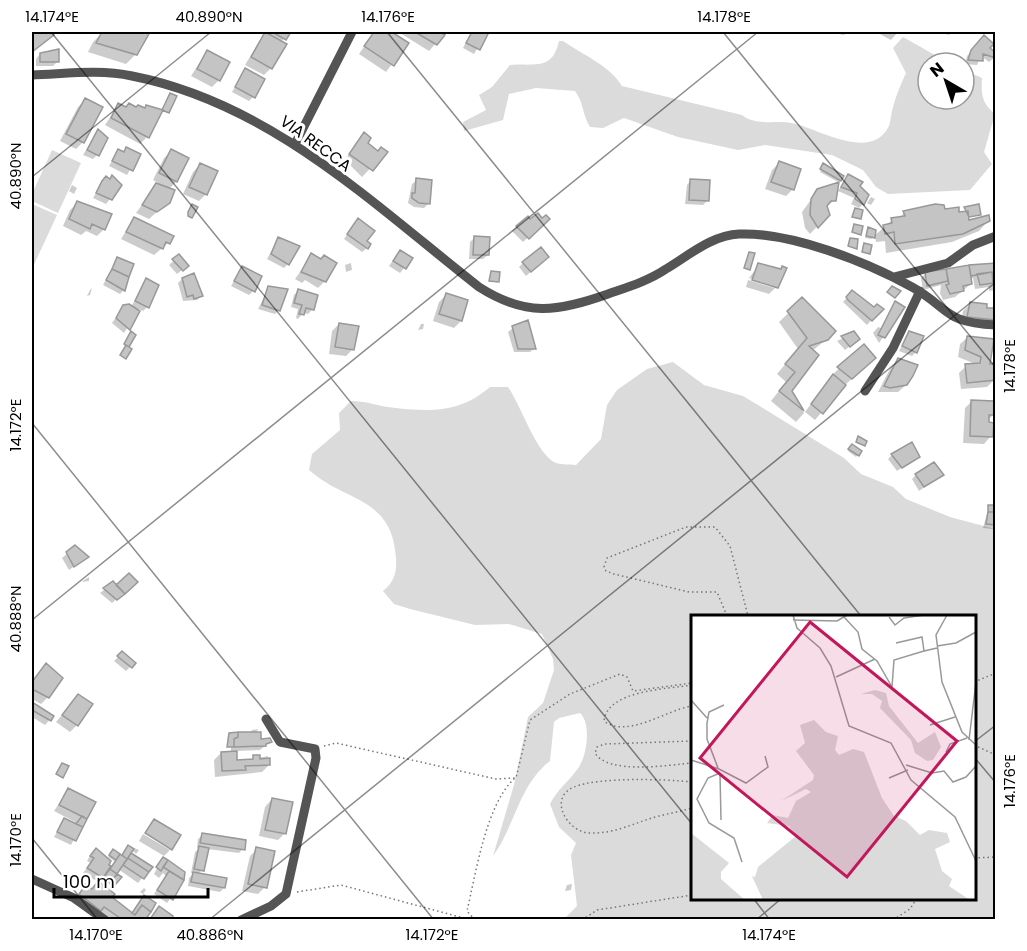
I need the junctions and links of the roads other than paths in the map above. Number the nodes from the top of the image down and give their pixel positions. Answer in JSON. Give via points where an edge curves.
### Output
{"nodes":[{"id":1,"x":352,"y":32,"type":"edge"},
{"id":2,"x":32,"y":75,"type":"edge"},
{"id":3,"x":295,"y":144,"type":"junction"},
{"id":4,"x":996,"y":236,"type":"edge"},
{"id":5,"x":894,"y":277,"type":"junction"},
{"id":6,"x":920,"y":291,"type":"junction"},
{"id":7,"x":996,"y":325,"type":"edge"},
{"id":8,"x":865,"y":391,"type":"dead end"},
{"id":9,"x":266,"y":719,"type":"dead end"},
{"id":10,"x":32,"y":879,"type":"edge"},
{"id":11,"x":105,"y":920,"type":"edge"},
{"id":12,"x":241,"y":920,"type":"edge"}],
"edges":[{"from":1,"to":3,"type":"street"},
{"from":2,"to":3,"type":"street","name":"VIA RECCA","via":[[94,72],[150,80],[240,112]]},
{"from":3,"to":5,"type":"street","name":"VIA RECCA","via":[[479,287],[514,305],[551,310],[579,304],[647,280],[710,243],[738,234],[819,247]]},
{"from":4,"to":5,"type":"street","via":[[973,245],[948,262]]},
{"from":5,"to":6,"type":"street"},
{"from":6,"to":7,"type":"street","via":[[957,320]]},
{"from":6,"to":8,"type":"street","via":[[893,348]]},
{"from":9,"to":12,"type":"street","via":[[280,742],[315,749],[316,758],[286,894]]},
{"from":10,"to":11,"type":"street","via":[[74,898]]}]}
